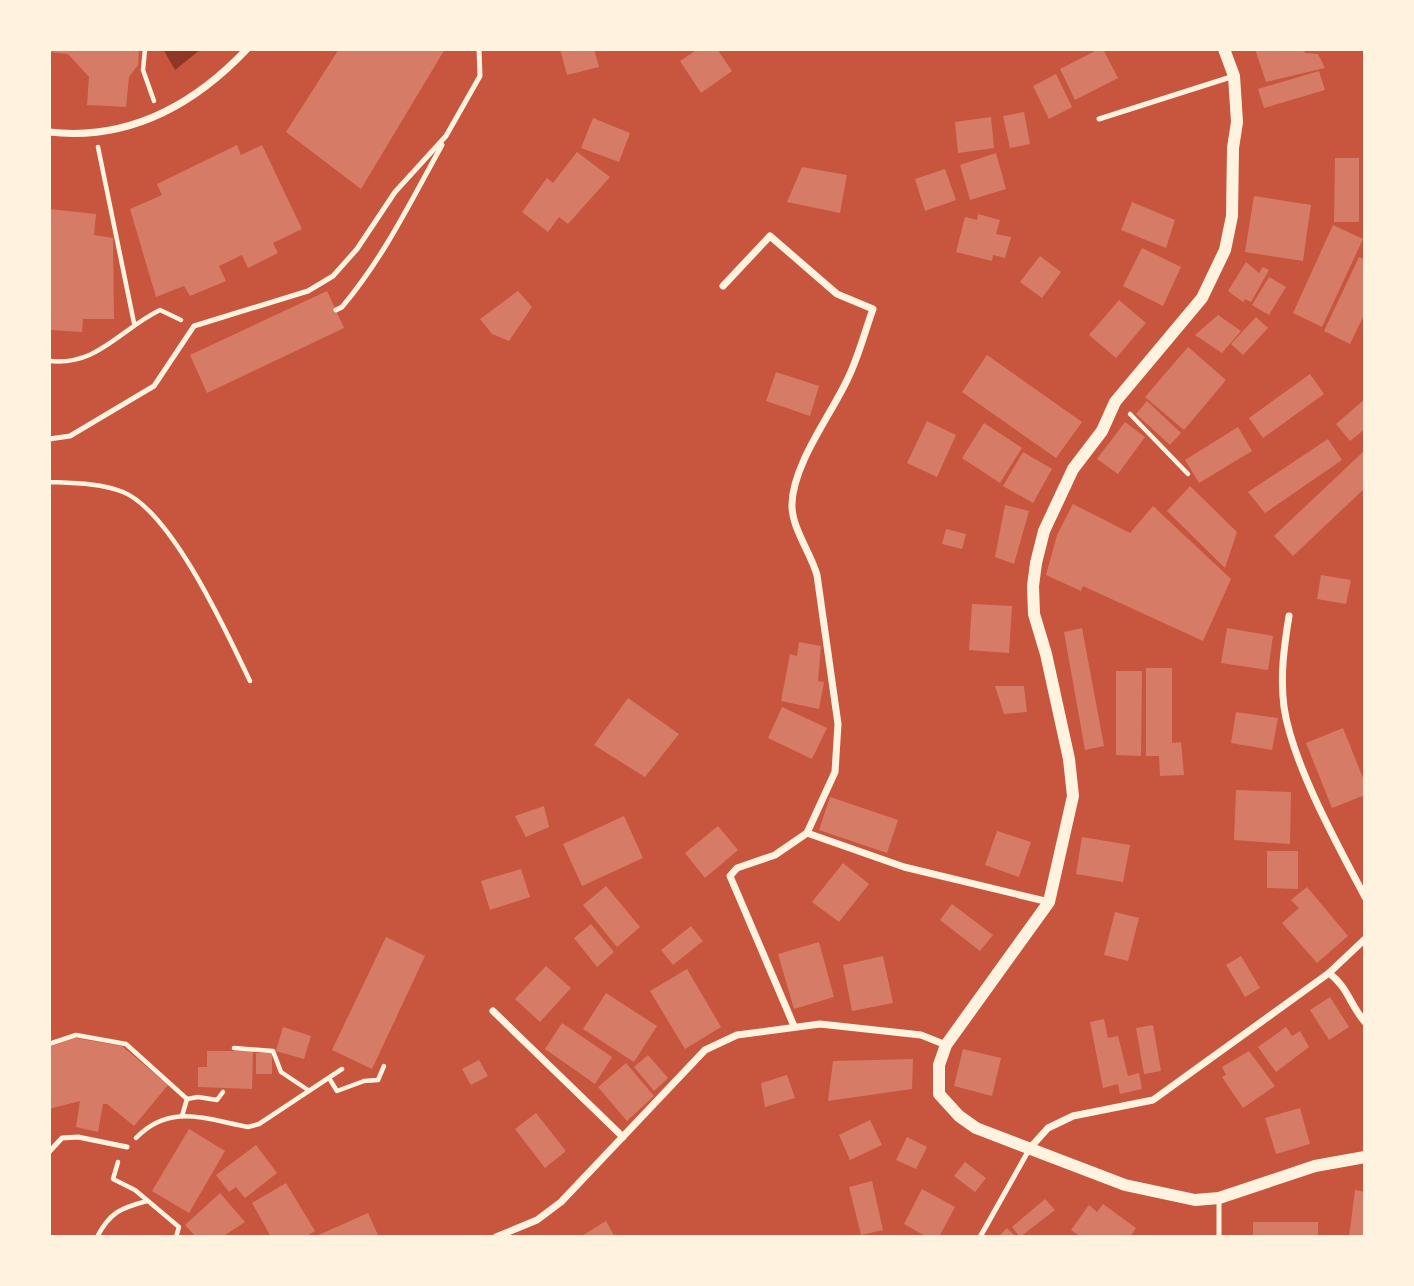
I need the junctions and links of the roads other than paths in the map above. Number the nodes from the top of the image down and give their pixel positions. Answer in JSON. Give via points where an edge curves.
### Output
{"nodes":[{"id":1,"x":247,"y":49,"type":"edge"},
{"id":2,"x":479,"y":49,"type":"edge"},
{"id":3,"x":1224,"y":49,"type":"edge"},
{"id":4,"x":1234,"y":76,"type":"junction"},
{"id":5,"x":1099,"y":118,"type":"dead end"},
{"id":6,"x":49,"y":132,"type":"edge"},
{"id":7,"x":446,"y":136,"type":"junction"},
{"id":8,"x":723,"y":286,"type":"dead end"},
{"id":9,"x":336,"y":310,"type":"dead end"},
{"id":10,"x":49,"y":439,"type":"edge"},
{"id":11,"x":1289,"y":616,"type":"dead end"},
{"id":12,"x":807,"y":833,"type":"junction"},
{"id":13,"x":1365,"y":897,"type":"edge"},
{"id":14,"x":1049,"y":902,"type":"junction"},
{"id":15,"x":1365,"y":939,"type":"edge"},
{"id":16,"x":1329,"y":973,"type":"junction"},
{"id":17,"x":493,"y":1011,"type":"dead end"},
{"id":18,"x":1365,"y":1022,"type":"edge"},
{"id":19,"x":793,"y":1027,"type":"junction"},
{"id":20,"x":946,"y":1045,"type":"junction"},
{"id":21,"x":623,"y":1137,"type":"junction"},
{"id":22,"x":127,"y":1147,"type":"road end"},
{"id":23,"x":1030,"y":1148,"type":"junction"},
{"id":24,"x":49,"y":1152,"type":"edge"},
{"id":25,"x":1365,"y":1157,"type":"edge"},
{"id":26,"x":1219,"y":1198,"type":"junction"},
{"id":27,"x":496,"y":1237,"type":"edge"},
{"id":28,"x":980,"y":1237,"type":"edge"},
{"id":29,"x":1219,"y":1237,"type":"edge"}],
"edges":[{"from":1,"to":6,"type":"street","via":[[203,91],[159,115],[96,132]]},
{"from":2,"to":7,"type":"lane","via":[[480,76]]},
{"from":3,"to":4,"type":"street"},
{"from":4,"to":5,"type":"lane"},
{"from":4,"to":14,"type":"street","via":[[1237,122],[1232,216],[1225,250],[1202,298],[1115,402],[1102,431],[1073,469],[1044,531],[1032,586],[1034,614],[1069,758],[1073,796]]},
{"from":7,"to":9,"type":"lane","via":[[378,260]]},
{"from":7,"to":10,"type":"lane","via":[[395,192],[333,276],[309,290],[194,326],[154,386],[70,436]]},
{"from":8,"to":12,"type":"street","via":[[770,236],[837,294],[873,309],[850,374],[798,475],[793,498],[794,519],[817,575],[838,724],[835,772]]},
{"from":11,"to":13,"type":"street","via":[[1282,660],[1284,709],[1332,834]]},
{"from":12,"to":14,"type":"street","via":[[904,867]]},
{"from":12,"to":19,"type":"street","via":[[775,855],[737,868],[730,876]]},
{"from":14,"to":20,"type":"street"},
{"from":15,"to":16,"type":"street"},
{"from":16,"to":18,"type":"street"},
{"from":16,"to":23,"type":"street","via":[[1153,1100],[1073,1116],[1048,1128]]},
{"from":17,"to":21,"type":"street"},
{"from":19,"to":20,"type":"street","via":[[820,1024],[921,1035]]},
{"from":19,"to":21,"type":"street","via":[[737,1035],[705,1050]]},
{"from":20,"to":23,"type":"street","via":[[938,1078],[939,1094],[947,1105],[976,1128]]},
{"from":21,"to":27,"type":"street","via":[[561,1202],[537,1220]]},
{"from":22,"to":24,"type":"lane","via":[[61,1138]]},
{"from":23,"to":26,"type":"street","via":[[1125,1185],[1195,1200]]},
{"from":23,"to":28,"type":"lane"},
{"from":25,"to":26,"type":"street","via":[[1315,1166]]},
{"from":26,"to":29,"type":"lane"}]}
